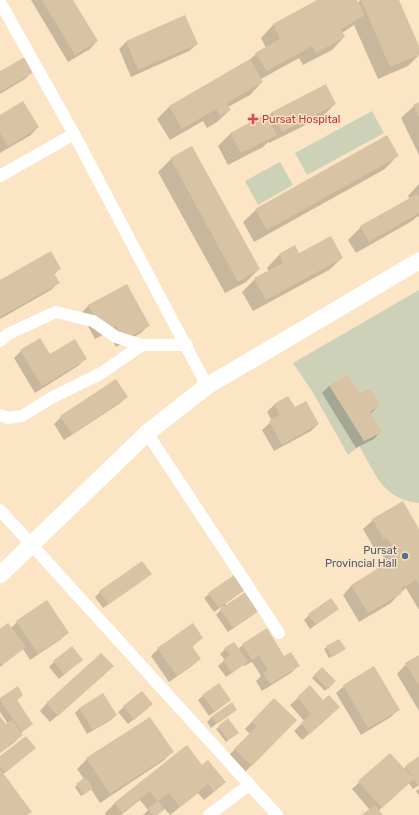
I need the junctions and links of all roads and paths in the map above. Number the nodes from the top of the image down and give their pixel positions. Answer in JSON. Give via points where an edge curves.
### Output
{"nodes":[{"id":1,"x":0,"y":2,"type":"edge"},
{"id":2,"x":74,"y":134,"type":"junction"},
{"id":3,"x":0,"y":176,"type":"edge"},
{"id":4,"x":419,"y":261,"type":"edge"},
{"id":5,"x":0,"y":341,"type":"edge"},
{"id":6,"x":142,"y":345,"type":"junction"},
{"id":7,"x":187,"y":345,"type":"junction"},
{"id":8,"x":207,"y":386,"type":"junction"},
{"id":9,"x":0,"y":415,"type":"edge"},
{"id":10,"x":147,"y":433,"type":"junction"},
{"id":11,"x":0,"y":510,"type":"edge"},
{"id":12,"x":31,"y":544,"type":"junction"},
{"id":13,"x":0,"y":576,"type":"edge"},
{"id":14,"x":279,"y":633,"type":"dead end"},
{"id":15,"x":249,"y":785,"type":"junction"},
{"id":16,"x":209,"y":815,"type":"edge"},
{"id":17,"x":277,"y":815,"type":"edge"}],
"edges":[{"from":1,"to":2,"type":"street"},
{"from":2,"to":3,"type":"street"},
{"from":2,"to":7,"type":"street"},
{"from":4,"to":8,"type":"street"},
{"from":5,"to":6,"type":"street","via":[[8,334],[56,312],[93,321],[116,337]]},
{"from":6,"to":7,"type":"street"},
{"from":6,"to":9,"type":"street","via":[[100,374],[53,397],[22,416],[6,418]]},
{"from":7,"to":8,"type":"street"},
{"from":8,"to":10,"type":"street"},
{"from":10,"to":12,"type":"street"},
{"from":10,"to":14,"type":"street"},
{"from":11,"to":12,"type":"street"},
{"from":12,"to":13,"type":"street"},
{"from":12,"to":15,"type":"street"},
{"from":15,"to":16,"type":"street"},
{"from":15,"to":17,"type":"street"}]}
